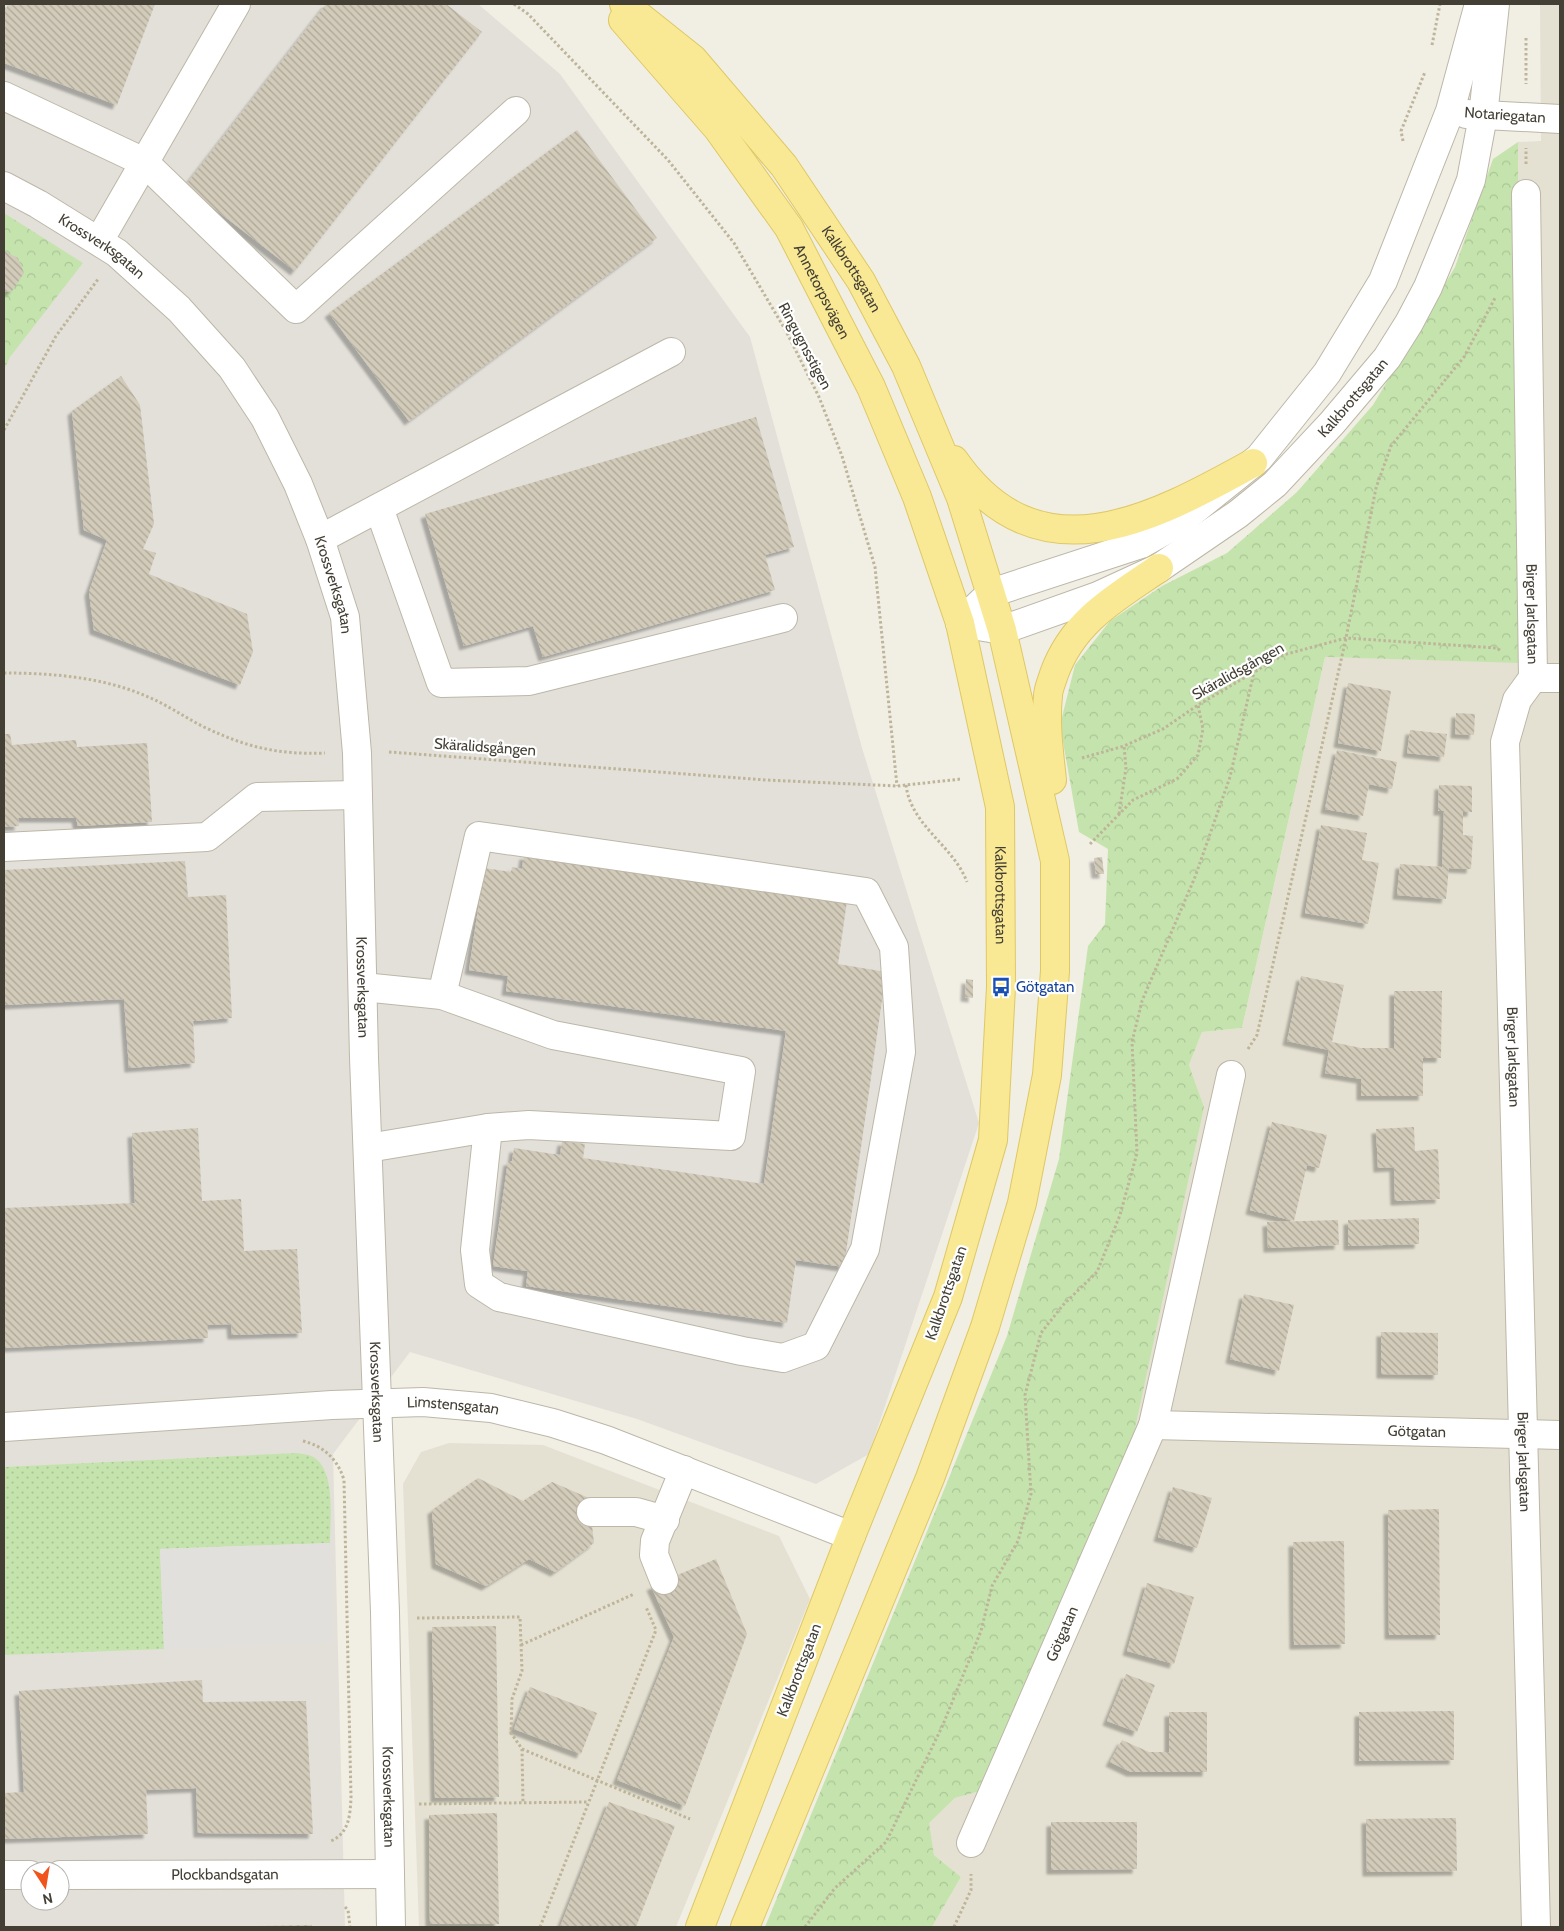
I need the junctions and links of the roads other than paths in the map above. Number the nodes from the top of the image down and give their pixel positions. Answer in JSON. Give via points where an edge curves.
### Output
{"nodes":[{"id":1,"x":236,"y":4,"type":"edge"},
{"id":2,"x":608,"y":4,"type":"edge"},
{"id":3,"x":624,"y":4,"type":"edge"},
{"id":4,"x":1478,"y":4,"type":"edge"},
{"id":5,"x":1495,"y":4,"type":"edge"},
{"id":6,"x":4,"y":96,"type":"edge"},
{"id":7,"x":516,"y":111,"type":"dead end"},
{"id":8,"x":1450,"y":111,"type":"junction"},
{"id":9,"x":1483,"y":116,"type":"junction"},
{"id":10,"x":1560,"y":119,"type":"edge"},
{"id":11,"x":144,"y":162,"type":"junction"},
{"id":12,"x":4,"y":186,"type":"edge"},
{"id":13,"x":1526,"y":194,"type":"road end"},
{"id":14,"x":108,"y":247,"type":"junction"},
{"id":15,"x":671,"y":352,"type":"dead end"},
{"id":16,"x":932,"y":428,"type":"junction"},
{"id":17,"x":1253,"y":462,"type":"junction"},
{"id":18,"x":379,"y":508,"type":"junction"},
{"id":19,"x":320,"y":539,"type":"junction"},
{"id":20,"x":1159,"y":568,"type":"junction"},
{"id":21,"x":991,"y":593,"type":"junction"},
{"id":22,"x":783,"y":618,"type":"dead end"},
{"id":23,"x":960,"y":623,"type":"junction"},
{"id":24,"x":1002,"y":630,"type":"junction"},
{"id":25,"x":1534,"y":678,"type":"junction"},
{"id":26,"x":1560,"y":678,"type":"edge"},
{"id":27,"x":358,"y":795,"type":"junction"},
{"id":28,"x":4,"y":847,"type":"edge"},
{"id":29,"x":1055,"y":861,"type":"junction"},
{"id":30,"x":363,"y":987,"type":"junction"},
{"id":31,"x":442,"y":995,"type":"junction"},
{"id":32,"x":1231,"y":1075,"type":"road end"},
{"id":33,"x":488,"y":1128,"type":"junction"},
{"id":34,"x":368,"y":1148,"type":"junction"},
{"id":35,"x":377,"y":1403,"type":"junction"},
{"id":36,"x":1152,"y":1425,"type":"junction"},
{"id":37,"x":4,"y":1427,"type":"edge"},
{"id":38,"x":1524,"y":1434,"type":"junction"},
{"id":39,"x":1560,"y":1436,"type":"edge"},
{"id":40,"x":684,"y":1470,"type":"junction"},
{"id":41,"x":591,"y":1512,"type":"dead end"},
{"id":42,"x":665,"y":1520,"type":"junction"},
{"id":43,"x":851,"y":1536,"type":"junction"},
{"id":44,"x":664,"y":1580,"type":"dead end"},
{"id":45,"x":971,"y":1844,"type":"road end"},
{"id":46,"x":390,"y":1874,"type":"junction"},
{"id":47,"x":4,"y":1875,"type":"edge"},
{"id":48,"x":20,"y":1875,"type":"edge"},
{"id":49,"x":70,"y":1875,"type":"edge"},
{"id":50,"x":391,"y":1927,"type":"edge"},
{"id":51,"x":700,"y":1927,"type":"edge"},
{"id":52,"x":745,"y":1927,"type":"edge"},
{"id":53,"x":1536,"y":1927,"type":"edge"}],
"edges":[{"from":1,"to":11,"type":"street"},
{"from":2,"to":23,"type":"main road","name":"Annetorpsvägen","via":[[718,129],[789,228],[871,387],[917,497]]},
{"from":3,"to":16,"type":"main road","name":"Kalkbrottsgatan","via":[[693,58],[784,166],[862,281],[906,366]]},
{"from":4,"to":8,"type":"street"},
{"from":5,"to":9,"type":"street","name":"Kalkbrottsgatan"},
{"from":6,"to":11,"type":"street"},
{"from":7,"to":11,"type":"street","via":[[296,309]]},
{"from":8,"to":9,"type":"street","name":"Notariegatan"},
{"from":8,"to":17,"type":"street","via":[[1383,281],[1327,373]]},
{"from":9,"to":10,"type":"street","name":"Notariegatan"},
{"from":9,"to":20,"type":"street","name":"Kalkbrottsgatan","via":[[1471,180],[1451,232],[1428,287],[1387,358],[1306,454],[1275,484],[1238,514]]},
{"from":11,"to":14,"type":"street"},
{"from":12,"to":14,"type":"street","name":"Krossverksgatan"},
{"from":13,"to":25,"type":"street","name":"Birger Jarlsgatan"},
{"from":14,"to":19,"type":"street","name":"Krossverksgatan","via":[[179,309],[232,368],[265,418],[298,484]]},
{"from":15,"to":18,"type":"street"},
{"from":16,"to":17,"type":"main road","via":[[962,471],[990,500],[1027,521],[1059,530],[1096,529],[1142,518],[1187,499]]},
{"from":16,"to":21,"type":"main road","name":"Kalkbrottsgatan","via":[[961,498]]},
{"from":17,"to":21,"type":"street","via":[[1178,523],[1142,544]]},
{"from":18,"to":19,"type":"street"},
{"from":18,"to":22,"type":"street","via":[[441,683],[529,681]]},
{"from":19,"to":27,"type":"street","name":"Krossverksgatan","via":[[345,616]]},
{"from":20,"to":24,"type":"street","name":"Kalkbrottsgatan","via":[[1098,596]]},
{"from":20,"to":29,"type":"main road","via":[[1099,610],[1076,633],[1061,655],[1048,694],[1047,730]]},
{"from":21,"to":23,"type":"street"},
{"from":21,"to":24,"type":"main road","name":"Kalkbrottsgatan"},
{"from":23,"to":24,"type":"street","name":"Kalkbrottsgatan"},
{"from":23,"to":43,"type":"main road","name":"Kalkbrottsgatan","via":[[1000,807],[1001,987],[993,1140],[948,1297]]},
{"from":24,"to":29,"type":"main road","name":"Kalkbrottsgatan"},
{"from":25,"to":26,"type":"street"},
{"from":25,"to":38,"type":"street","name":"Birger Jarlsgatan","via":[[1516,700],[1505,742]]},
{"from":27,"to":28,"type":"street","via":[[257,797],[207,837]]},
{"from":27,"to":30,"type":"street","name":"Krossverksgatan"},
{"from":29,"to":52,"type":"main road","name":"Kalkbrottsgatan","via":[[1055,971],[1047,1075],[1019,1212],[985,1327],[930,1478]]},
{"from":30,"to":31,"type":"street"},
{"from":30,"to":34,"type":"street","name":"Krossverksgatan"},
{"from":31,"to":33,"type":"street","via":[[553,1035],[741,1071],[731,1136],[529,1125]]},
{"from":31,"to":33,"type":"street","via":[[479,836],[866,892],[894,946],[901,1052],[865,1249],[816,1346],[783,1358],[742,1351],[499,1297],[479,1284],[475,1250]]},
{"from":32,"to":36,"type":"street","name":"Götgatan"},
{"from":33,"to":34,"type":"street"},
{"from":34,"to":35,"type":"street","name":"Krossverksgatan"},
{"from":35,"to":37,"type":"street","name":"Limstensgatan"},
{"from":35,"to":40,"type":"street","name":"Limstensgatan","via":[[423,1402],[491,1408],[598,1437]]},
{"from":35,"to":46,"type":"street","name":"Krossverksgatan"},
{"from":36,"to":38,"type":"street","name":"Götgatan"},
{"from":36,"to":45,"type":"street","name":"Götgatan"},
{"from":38,"to":39,"type":"street","name":"Götgatan"},
{"from":38,"to":53,"type":"street","name":"Birger Jarlsgatan"},
{"from":40,"to":42,"type":"street"},
{"from":40,"to":43,"type":"street","name":"Limstensgatan"},
{"from":41,"to":42,"type":"street","via":[[636,1512]]},
{"from":42,"to":44,"type":"street","via":[[655,1541],[654,1555]]},
{"from":43,"to":51,"type":"main road","name":"Kalkbrottsgatan"},
{"from":46,"to":49,"type":"street","name":"Plockbandsgatan"},
{"from":46,"to":50,"type":"street","name":"Krossverksgatan"},
{"from":47,"to":48,"type":"street"}]}
